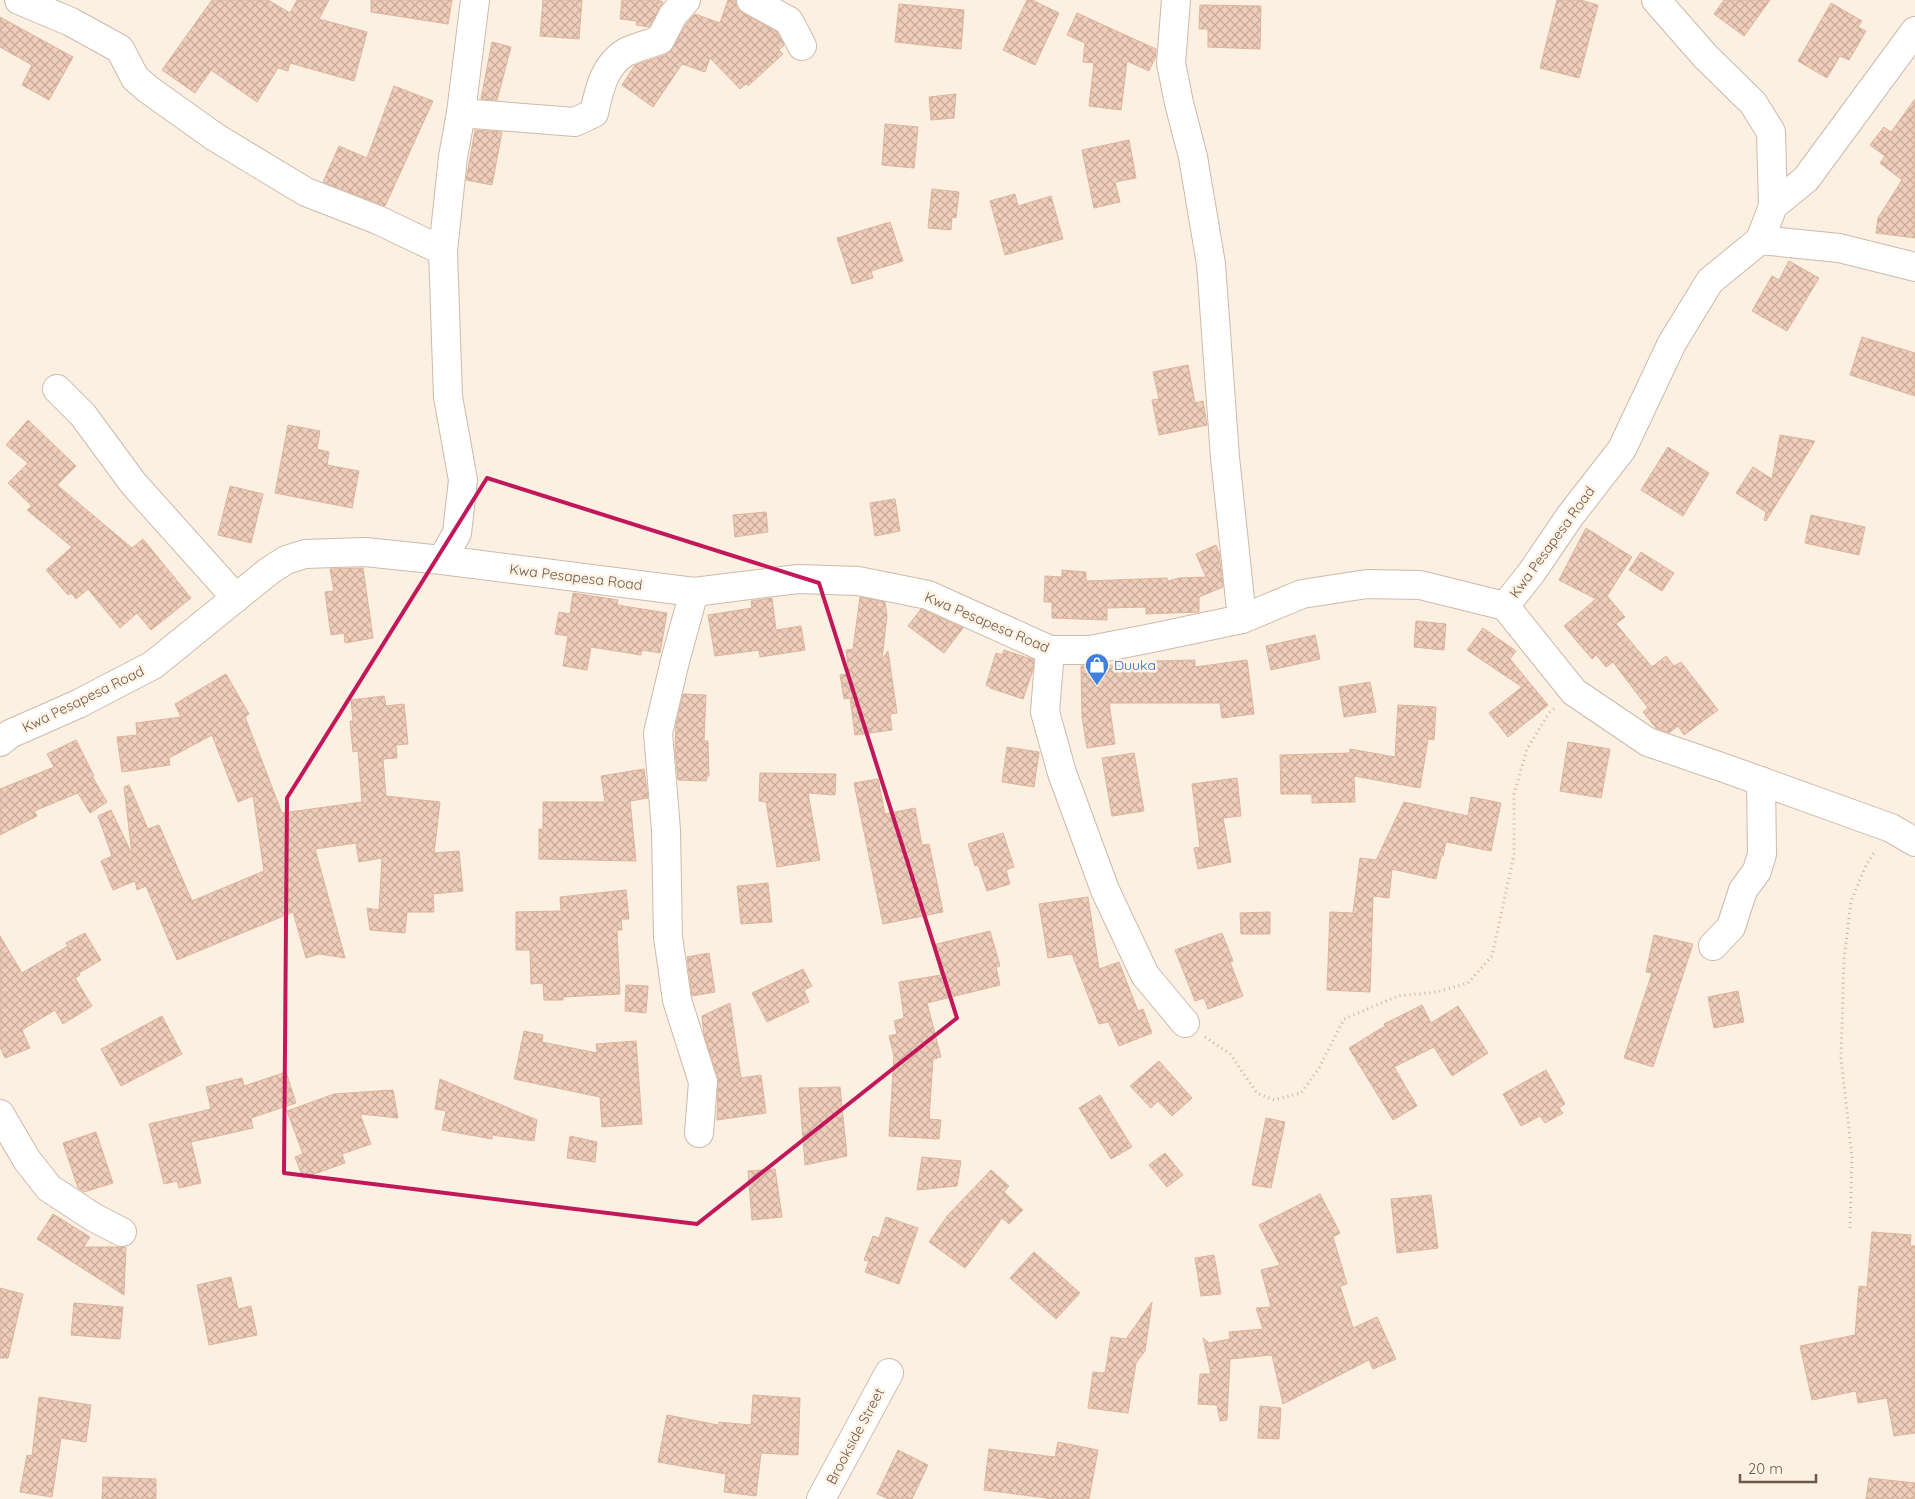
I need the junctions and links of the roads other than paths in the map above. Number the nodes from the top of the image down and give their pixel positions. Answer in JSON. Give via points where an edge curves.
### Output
{"nodes":[{"id":1,"x":19,"y":0,"type":"edge"},
{"id":2,"x":476,"y":0,"type":"edge"},
{"id":3,"x":686,"y":0,"type":"edge"},
{"id":4,"x":751,"y":0,"type":"edge"},
{"id":5,"x":1176,"y":0,"type":"edge"},
{"id":6,"x":1656,"y":0,"type":"edge"},
{"id":7,"x":1915,"y":31,"type":"edge"},
{"id":8,"x":802,"y":46,"type":"dead end"},
{"id":9,"x":461,"y":113,"type":"junction"},
{"id":10,"x":1773,"y":206,"type":"junction"},
{"id":11,"x":1760,"y":240,"type":"junction"},
{"id":12,"x":443,"y":251,"type":"junction"},
{"id":13,"x":1915,"y":267,"type":"edge"},
{"id":14,"x":57,"y":389,"type":"dead end"},
{"id":15,"x":442,"y":560,"type":"junction"},
{"id":16,"x":694,"y":592,"type":"junction"},
{"id":17,"x":236,"y":598,"type":"junction"},
{"id":18,"x":1505,"y":606,"type":"junction"},
{"id":19,"x":1242,"y":619,"type":"junction"},
{"id":20,"x":1050,"y":650,"type":"junction"},
{"id":21,"x":0,"y":742,"type":"edge"},
{"id":22,"x":1761,"y":781,"type":"junction"},
{"id":23,"x":1915,"y":842,"type":"edge"},
{"id":24,"x":1714,"y":946,"type":"dead end"},
{"id":25,"x":1185,"y":1023,"type":"road end"},
{"id":26,"x":0,"y":1114,"type":"edge"},
{"id":27,"x":699,"y":1133,"type":"dead end"},
{"id":28,"x":122,"y":1232,"type":"dead end"},
{"id":29,"x":889,"y":1374,"type":"dead end"},
{"id":30,"x":821,"y":1499,"type":"edge"}],
"edges":[{"from":1,"to":12,"type":"street","via":[[72,22],[120,49],[135,78],[150,90],[215,137],[306,192],[378,220]]},
{"from":2,"to":9,"type":"street"},
{"from":3,"to":9,"type":"street","via":[[673,15],[660,40],[626,52],[608,68],[598,91],[594,113],[575,122]]},
{"from":4,"to":8,"type":"street","via":[[789,21]]},
{"from":5,"to":19,"type":"street","via":[[1171,63],[1192,157],[1210,264]]},
{"from":6,"to":10,"type":"street","via":[[1706,57],[1753,103],[1771,132]]},
{"from":7,"to":10,"type":"street","via":[[1806,180]]},
{"from":9,"to":12,"type":"street"},
{"from":10,"to":11,"type":"street"},
{"from":11,"to":13,"type":"street","via":[[1838,248]]},
{"from":11,"to":18,"type":"street","name":"Kwa Pesapesa Road","via":[[1710,281],[1672,343],[1622,449]]},
{"from":12,"to":15,"type":"street","via":[[448,397],[463,480],[457,533]]},
{"from":14,"to":17,"type":"street","via":[[83,415],[134,483]]},
{"from":15,"to":16,"type":"street","name":"Kwa Pesapesa Road"},
{"from":15,"to":17,"type":"street","name":"Kwa Pesapesa Road","via":[[365,552],[305,554],[286,560]]},
{"from":16,"to":20,"type":"street","name":"Kwa Pesapesa Road","via":[[798,579],[858,581],[928,595]]},
{"from":16,"to":27,"type":"street","via":[[658,733],[666,830],[668,937],[677,1000],[703,1082]]},
{"from":17,"to":21,"type":"street","name":"Kwa Pesapesa Road","via":[[153,666],[10,734]]},
{"from":18,"to":19,"type":"street","name":"Kwa Pesapesa Road","via":[[1420,585],[1367,584],[1302,594]]},
{"from":18,"to":22,"type":"street","via":[[1574,692],[1648,742]]},
{"from":19,"to":20,"type":"street","name":"Kwa Pesapesa Road","via":[[1090,650]]},
{"from":20,"to":25,"type":"street","via":[[1045,712],[1062,773],[1105,890],[1145,974]]},
{"from":22,"to":23,"type":"street","via":[[1891,828]]},
{"from":22,"to":24,"type":"street","via":[[1762,854],[1757,871],[1743,890],[1731,927]]},
{"from":26,"to":28,"type":"street","via":[[27,1160],[49,1188]]},
{"from":29,"to":30,"type":"street","name":"Brookside Street"}]}
